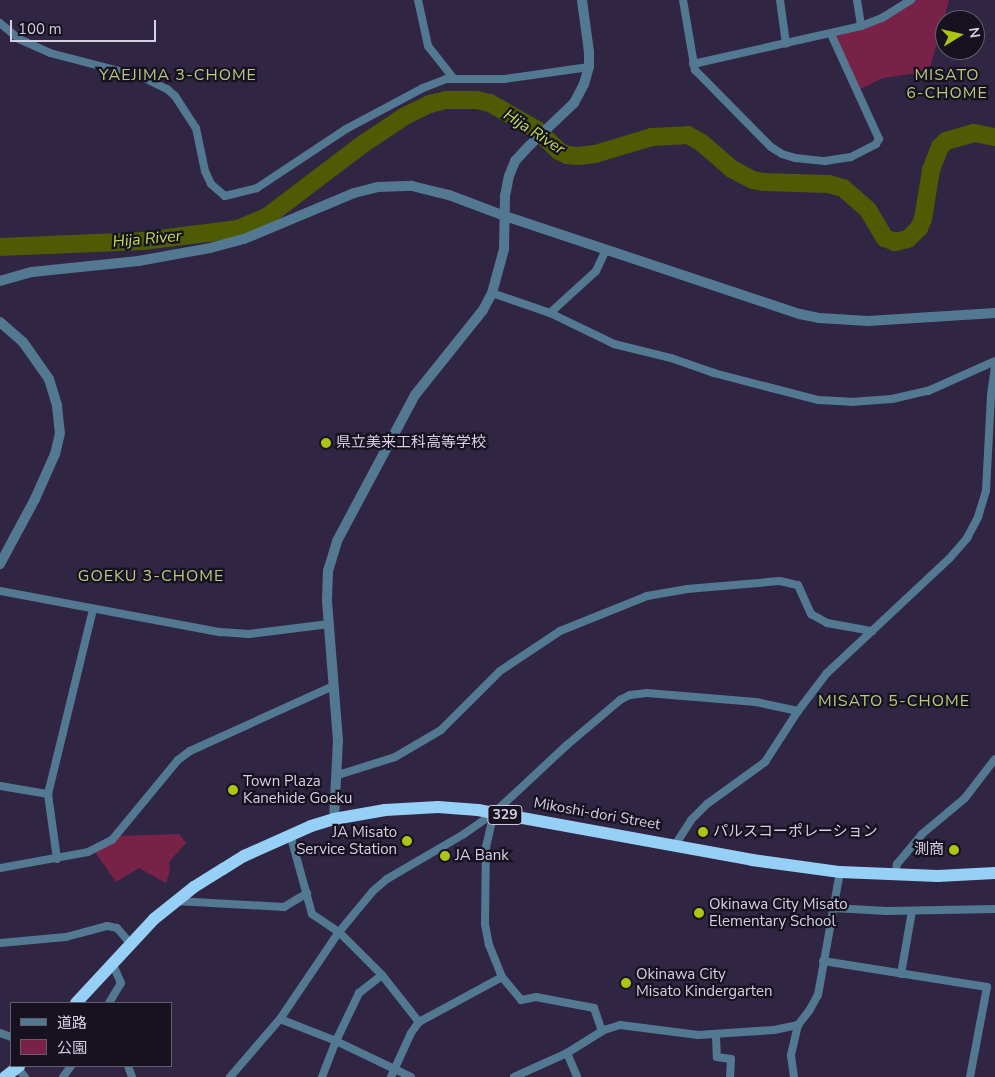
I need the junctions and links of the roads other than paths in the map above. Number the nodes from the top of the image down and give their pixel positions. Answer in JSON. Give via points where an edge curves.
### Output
{"nodes":[{"id":1,"x":418,"y":0,"type":"edge"},
{"id":2,"x":582,"y":0,"type":"edge"},
{"id":3,"x":683,"y":0,"type":"edge"},
{"id":4,"x":780,"y":0,"type":"edge"},
{"id":5,"x":857,"y":0,"type":"edge"},
{"id":6,"x":911,"y":0,"type":"edge"},
{"id":7,"x":0,"y":23,"type":"edge"},
{"id":8,"x":861,"y":26,"type":"junction"},
{"id":9,"x":831,"y":34,"type":"junction"},
{"id":10,"x":786,"y":44,"type":"junction"},
{"id":11,"x":693,"y":64,"type":"junction"},
{"id":12,"x":588,"y":68,"type":"junction"},
{"id":13,"x":454,"y":79,"type":"junction"},
{"id":14,"x":505,"y":216,"type":"junction"},
{"id":15,"x":606,"y":250,"type":"junction"},
{"id":16,"x":0,"y":281,"type":"edge"},
{"id":17,"x":492,"y":293,"type":"junction"},
{"id":18,"x":550,"y":313,"type":"junction"},
{"id":19,"x":995,"y":313,"type":"edge"},
{"id":20,"x":0,"y":322,"type":"edge"},
{"id":21,"x":995,"y":361,"type":"edge"},
{"id":22,"x":995,"y":368,"type":"edge"},
{"id":23,"x":0,"y":564,"type":"edge"},
{"id":24,"x":0,"y":591,"type":"edge"},
{"id":25,"x":93,"y":610,"type":"junction"},
{"id":26,"x":329,"y":624,"type":"junction"},
{"id":27,"x":872,"y":631,"type":"junction"},
{"id":28,"x":333,"y":686,"type":"junction"},
{"id":29,"x":798,"y":711,"type":"junction"},
{"id":30,"x":995,"y":759,"type":"edge"},
{"id":31,"x":338,"y":776,"type":"junction"},
{"id":32,"x":0,"y":786,"type":"edge"},
{"id":33,"x":48,"y":794,"type":"junction"},
{"id":34,"x":494,"y":812,"type":"junction"},
{"id":35,"x":334,"y":819,"type":"junction"},
{"id":36,"x":290,"y":834,"type":"junction"},
{"id":37,"x":675,"y":845,"type":"junction"},
{"id":38,"x":57,"y":859,"type":"junction"},
{"id":39,"x":0,"y":868,"type":"edge"},
{"id":40,"x":840,"y":872,"type":"junction"},
{"id":41,"x":995,"y":873,"type":"edge"},
{"id":42,"x":894,"y":875,"type":"junction"},
{"id":43,"x":307,"y":893,"type":"junction"},
{"id":44,"x":175,"y":901,"type":"junction"},
{"id":45,"x":834,"y":908,"type":"junction"},
{"id":46,"x":995,"y":909,"type":"edge"},
{"id":47,"x":912,"y":911,"type":"junction"},
{"id":48,"x":339,"y":932,"type":"junction"},
{"id":49,"x":0,"y":943,"type":"edge"},
{"id":50,"x":130,"y":943,"type":"junction"},
{"id":51,"x":823,"y":961,"type":"junction"},
{"id":52,"x":112,"y":963,"type":"junction"},
{"id":53,"x":901,"y":974,"type":"junction"},
{"id":54,"x":382,"y":975,"type":"junction"},
{"id":55,"x":502,"y":977,"type":"junction"},
{"id":56,"x":78,"y":1002,"type":"edge"},
{"id":57,"x":110,"y":1002,"type":"edge"},
{"id":58,"x":280,"y":1019,"type":"junction"},
{"id":59,"x":419,"y":1022,"type":"junction"},
{"id":60,"x":798,"y":1025,"type":"junction"},
{"id":61,"x":602,"y":1031,"type":"junction"},
{"id":62,"x":716,"y":1034,"type":"junction"},
{"id":63,"x":336,"y":1041,"type":"junction"},
{"id":64,"x":567,"y":1053,"type":"junction"},
{"id":65,"x":394,"y":1069,"type":"junction"},
{"id":66,"x":20,"y":1070,"type":"edge"},
{"id":67,"x":5,"y":1077,"type":"edge"},
{"id":68,"x":230,"y":1077,"type":"edge"},
{"id":69,"x":322,"y":1077,"type":"edge"},
{"id":70,"x":391,"y":1077,"type":"edge"},
{"id":71,"x":411,"y":1077,"type":"edge"},
{"id":72,"x":514,"y":1077,"type":"edge"},
{"id":73,"x":578,"y":1077,"type":"edge"},
{"id":74,"x":730,"y":1077,"type":"edge"},
{"id":75,"x":794,"y":1077,"type":"edge"},
{"id":76,"x":970,"y":1077,"type":"edge"}],
"edges":[{"from":1,"to":13,"type":"street","via":[[428,46]]},
{"from":2,"to":12,"type":"street","via":[[588,34]]},
{"from":3,"to":11,"type":"street"},
{"from":4,"to":10,"type":"street"},
{"from":5,"to":8,"type":"street"},
{"from":6,"to":8,"type":"street","via":[[882,18]]},
{"from":7,"to":13,"type":"street","via":[[19,38],[50,53],[142,76],[167,89],[196,128],[210,184],[225,196],[256,188],[346,129],[424,88]]},
{"from":8,"to":9,"type":"street"},
{"from":9,"to":10,"type":"street"},
{"from":9,"to":11,"type":"street","via":[[879,139],[852,157],[815,161],[782,154],[770,147],[712,90]]},
{"from":10,"to":11,"type":"street"},
{"from":12,"to":13,"type":"street","via":[[505,79]]},
{"from":12,"to":14,"type":"street","via":[[574,103],[515,161],[509,176]]},
{"from":14,"to":15,"type":"street"},
{"from":14,"to":16,"type":"street","via":[[412,186],[378,187],[354,193],[244,239],[210,248],[138,261],[32,272]]},
{"from":14,"to":17,"type":"street","via":[[504,249]]},
{"from":15,"to":18,"type":"street","via":[[596,271]]},
{"from":15,"to":19,"type":"street","via":[[819,318],[868,321]]},
{"from":17,"to":18,"type":"street"},
{"from":17,"to":26,"type":"street","via":[[484,310],[414,395],[337,541],[328,571]]},
{"from":18,"to":21,"type":"street","via":[[614,344],[818,400],[892,399],[928,391]]},
{"from":20,"to":23,"type":"street","via":[[23,342],[49,379],[57,406],[60,434],[55,454],[35,499]]},
{"from":22,"to":27,"type":"street","via":[[989,465],[978,517],[959,550]]},
{"from":24,"to":25,"type":"street"},
{"from":25,"to":26,"type":"street","via":[[249,634]]},
{"from":25,"to":33,"type":"street"},
{"from":26,"to":28,"type":"street"},
{"from":27,"to":29,"type":"street","via":[[828,674]]},
{"from":27,"to":31,"type":"street","via":[[827,623],[812,614],[798,585],[780,581],[647,596],[560,631],[500,671],[440,730],[395,757]]},
{"from":28,"to":31,"type":"street"},
{"from":28,"to":38,"type":"street","via":[[190,751],[178,760],[112,840],[88,852]]},
{"from":29,"to":34,"type":"street","via":[[756,702],[647,693],[630,695],[610,708]]},
{"from":29,"to":37,"type":"street","via":[[765,762],[708,804],[691,820]]},
{"from":30,"to":42,"type":"street","via":[[964,798],[922,834],[897,864]]},
{"from":31,"to":35,"type":"street"},
{"from":32,"to":33,"type":"street"},
{"from":33,"to":38,"type":"street"},
{"from":34,"to":35,"type":"highway","name":"Mikoshi-dori Street","number":"329","via":[[421,808],[385,810]]},
{"from":34,"to":37,"type":"highway","name":"Mikoshi-dori Street","number":"329"},
{"from":34,"to":48,"type":"street","via":[[464,834],[387,879]]},
{"from":34,"to":55,"type":"street","via":[[486,847],[485,924],[489,945]]},
{"from":35,"to":36,"type":"highway","name":"Mikoshi-dori Street","number":"329"},
{"from":36,"to":43,"type":"street"},
{"from":36,"to":44,"type":"highway","name":"Mikoshi-dori Street","number":"329","via":[[237,860]]},
{"from":37,"to":40,"type":"highway","name":"Mikoshi-dori Street","number":"329"},
{"from":38,"to":39,"type":"street"},
{"from":40,"to":42,"type":"highway","name":"Mikoshi-dori Street","number":"329"},
{"from":40,"to":45,"type":"street"},
{"from":41,"to":42,"type":"highway","name":"Mikoshi-dori Street","number":"329"},
{"from":43,"to":44,"type":"street","via":[[284,907]]},
{"from":43,"to":48,"type":"street","via":[[312,914]]},
{"from":44,"to":50,"type":"highway","name":"Mikoshi-dori Street","number":"329"},
{"from":45,"to":47,"type":"street"},
{"from":45,"to":51,"type":"street"},
{"from":46,"to":47,"type":"street"},
{"from":47,"to":53,"type":"street"},
{"from":48,"to":54,"type":"street"},
{"from":48,"to":58,"type":"street"},
{"from":49,"to":50,"type":"street","via":[[66,937],[107,926],[117,928]]},
{"from":50,"to":52,"type":"highway","name":"Mikoshi-dori Street","number":"329"},
{"from":51,"to":53,"type":"street"},
{"from":51,"to":60,"type":"street","via":[[818,995]]},
{"from":52,"to":56,"type":"highway","name":"Mikoshi-dori Street","number":"329"},
{"from":52,"to":57,"type":"street","via":[[121,983]]},
{"from":53,"to":76,"type":"street","via":[[987,988]]},
{"from":54,"to":59,"type":"street"},
{"from":54,"to":63,"type":"street","via":[[360,993]]},
{"from":55,"to":59,"type":"street"},
{"from":55,"to":61,"type":"street","via":[[521,1000],[536,997],[594,1008]]},
{"from":58,"to":63,"type":"street"},
{"from":58,"to":68,"type":"street"},
{"from":59,"to":65,"type":"street"},
{"from":60,"to":62,"type":"street"},
{"from":60,"to":75,"type":"street","via":[[791,1055]]},
{"from":61,"to":62,"type":"street","via":[[620,1025],[698,1035]]},
{"from":61,"to":64,"type":"street"},
{"from":62,"to":74,"type":"street","via":[[717,1058],[731,1059]]},
{"from":63,"to":65,"type":"street"},
{"from":63,"to":69,"type":"street"},
{"from":64,"to":72,"type":"street"},
{"from":64,"to":73,"type":"street"},
{"from":65,"to":70,"type":"street"},
{"from":65,"to":71,"type":"street"},
{"from":66,"to":67,"type":"highway"}]}
